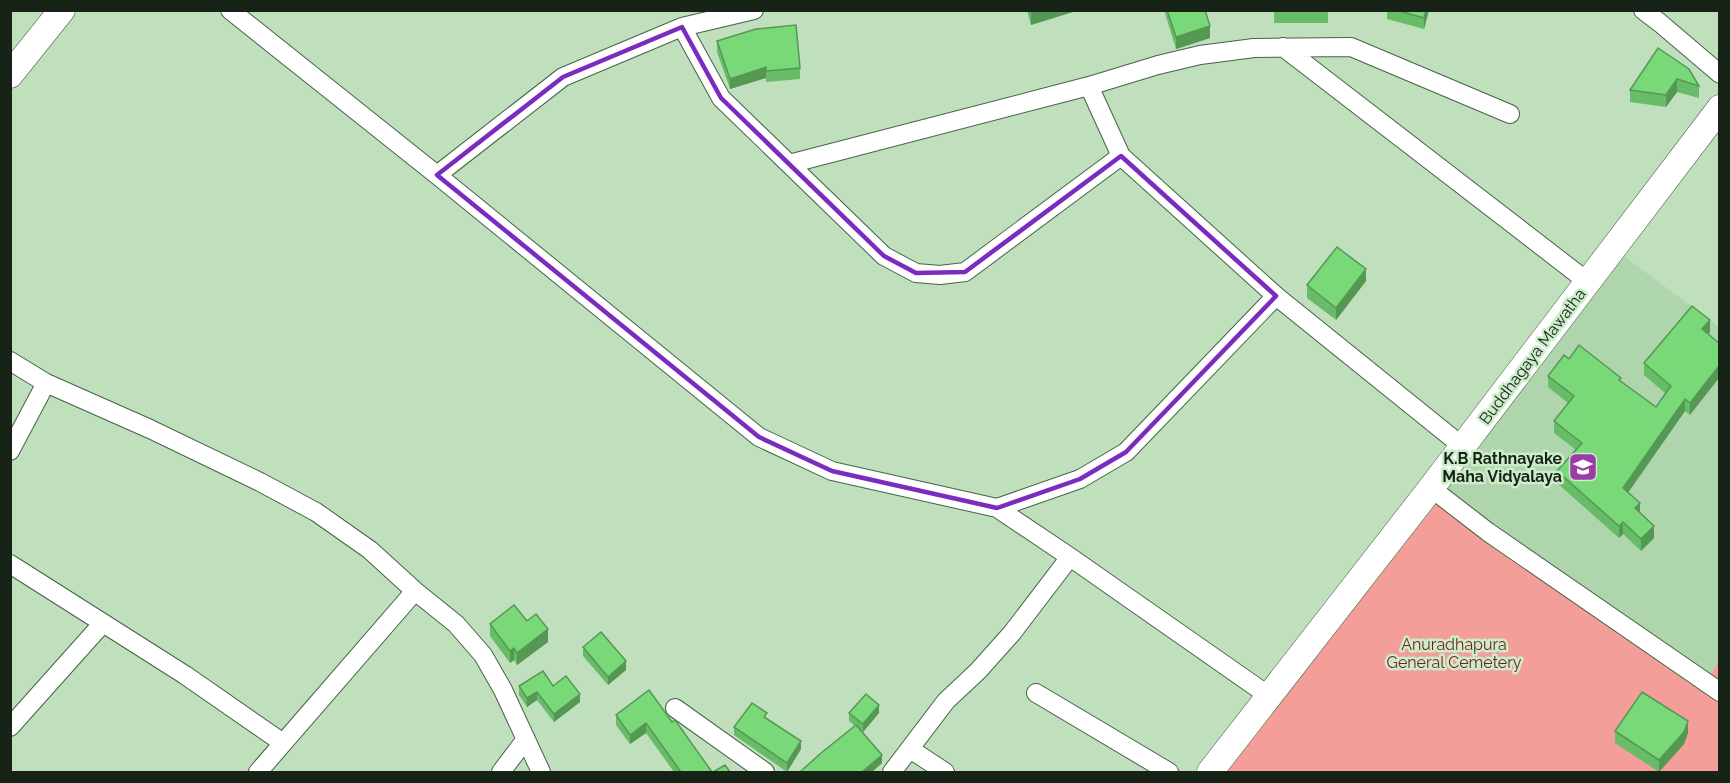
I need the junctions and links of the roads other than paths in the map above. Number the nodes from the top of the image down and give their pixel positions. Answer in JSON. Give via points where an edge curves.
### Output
{"nodes":[{"id":1,"x":62,"y":10,"type":"edge"},
{"id":2,"x":230,"y":10,"type":"edge"},
{"id":3,"x":754,"y":10,"type":"edge"},
{"id":4,"x":1643,"y":10,"type":"edge"},
{"id":5,"x":682,"y":27,"type":"junction"},
{"id":6,"x":1283,"y":47,"type":"junction"},
{"id":7,"x":1719,"y":74,"type":"edge"},
{"id":8,"x":10,"y":75,"type":"edge"},
{"id":9,"x":1089,"y":86,"type":"junction"},
{"id":10,"x":1719,"y":108,"type":"edge"},
{"id":11,"x":1510,"y":114,"type":"dead end"},
{"id":12,"x":1121,"y":156,"type":"junction"},
{"id":13,"x":789,"y":164,"type":"junction"},
{"id":14,"x":437,"y":175,"type":"junction"},
{"id":15,"x":1588,"y":282,"type":"junction"},
{"id":16,"x":1276,"y":296,"type":"junction"},
{"id":17,"x":10,"y":361,"type":"edge"},
{"id":18,"x":46,"y":383,"type":"junction"},
{"id":19,"x":1462,"y":446,"type":"junction"},
{"id":20,"x":10,"y":452,"type":"edge"},
{"id":21,"x":1431,"y":488,"type":"junction"},
{"id":22,"x":997,"y":508,"type":"junction"},
{"id":23,"x":1070,"y":556,"type":"junction"},
{"id":24,"x":10,"y":564,"type":"edge"},
{"id":25,"x":415,"y":591,"type":"junction"},
{"id":26,"x":103,"y":623,"type":"junction"},
{"id":27,"x":1719,"y":692,"type":"edge"},
{"id":28,"x":1036,"y":693,"type":"dead end"},
{"id":29,"x":1269,"y":696,"type":"junction"},
{"id":30,"x":675,"y":708,"type":"dead end"},
{"id":31,"x":10,"y":727,"type":"edge"},
{"id":32,"x":526,"y":739,"type":"junction"},
{"id":33,"x":283,"y":742,"type":"junction"},
{"id":34,"x":910,"y":749,"type":"junction"},
{"id":35,"x":258,"y":772,"type":"edge"},
{"id":36,"x":501,"y":772,"type":"edge"},
{"id":37,"x":541,"y":772,"type":"edge"},
{"id":38,"x":765,"y":772,"type":"edge"},
{"id":39,"x":892,"y":772,"type":"edge"},
{"id":40,"x":945,"y":772,"type":"edge"},
{"id":41,"x":1169,"y":772,"type":"edge"},
{"id":42,"x":1210,"y":772,"type":"edge"}],
"edges":[{"from":1,"to":8,"type":"main road"},
{"from":2,"to":14,"type":"street"},
{"from":3,"to":5,"type":"street"},
{"from":4,"to":7,"type":"street"},
{"from":5,"to":13,"type":"street","via":[[721,98]]},
{"from":5,"to":14,"type":"street","via":[[563,76]]},
{"from":6,"to":9,"type":"street","via":[[1200,55]]},
{"from":6,"to":11,"type":"street","via":[[1351,47]]},
{"from":6,"to":15,"type":"street"},
{"from":9,"to":12,"type":"street"},
{"from":9,"to":13,"type":"street"},
{"from":10,"to":15,"type":"main road","name":"Buddhagaya Mawatha"},
{"from":12,"to":13,"type":"street","via":[[965,272],[940,275],[916,273],[884,256]]},
{"from":12,"to":16,"type":"street"},
{"from":14,"to":22,"type":"street","via":[[759,437],[832,471]]},
{"from":15,"to":19,"type":"main road","name":"Buddhagaya Mawatha"},
{"from":16,"to":19,"type":"street"},
{"from":16,"to":22,"type":"street","via":[[1126,452],[1080,478]]},
{"from":17,"to":18,"type":"street"},
{"from":18,"to":20,"type":"street"},
{"from":18,"to":25,"type":"street","via":[[150,429],[316,512],[370,550]]},
{"from":19,"to":21,"type":"main road","name":"Buddhagaya Mawatha"},
{"from":21,"to":27,"type":"street"},
{"from":21,"to":29,"type":"main road","name":"Buddhagaya Mawatha"},
{"from":22,"to":23,"type":"street"},
{"from":23,"to":29,"type":"street"},
{"from":23,"to":34,"type":"street","via":[[1012,633],[946,701]]},
{"from":24,"to":26,"type":"street"},
{"from":25,"to":32,"type":"street","via":[[456,624],[483,655]]},
{"from":25,"to":33,"type":"street"},
{"from":26,"to":31,"type":"street"},
{"from":26,"to":33,"type":"street"},
{"from":28,"to":41,"type":"street"},
{"from":29,"to":42,"type":"main road","name":"Buddhagaya Mawatha"},
{"from":30,"to":38,"type":"street"},
{"from":32,"to":36,"type":"street"},
{"from":32,"to":37,"type":"street"},
{"from":33,"to":35,"type":"street"},
{"from":34,"to":39,"type":"street"},
{"from":34,"to":40,"type":"street"}]}
